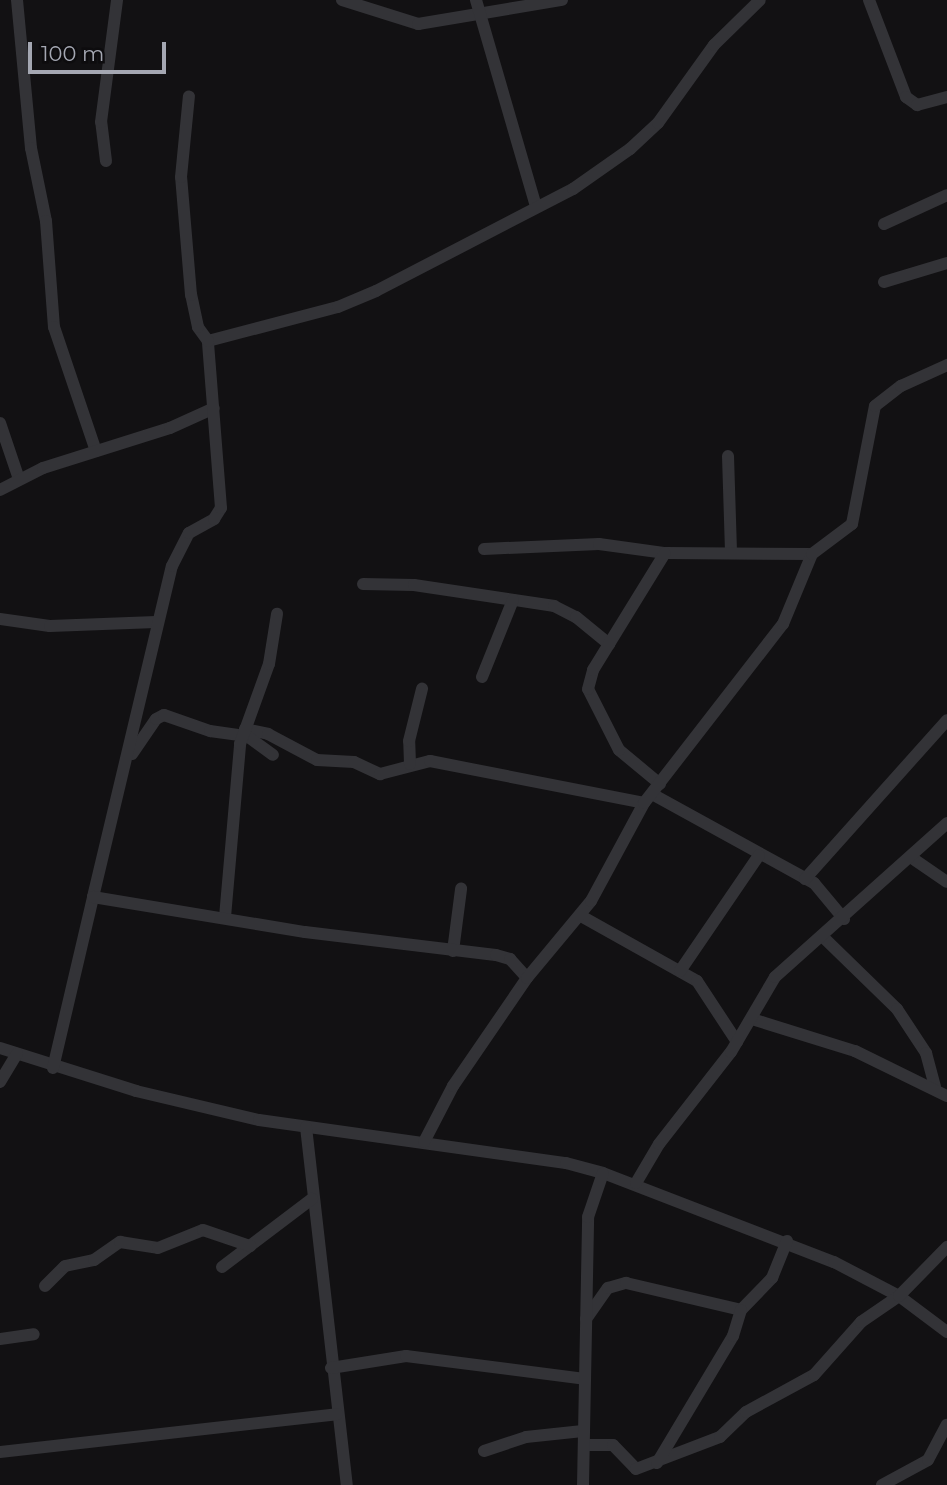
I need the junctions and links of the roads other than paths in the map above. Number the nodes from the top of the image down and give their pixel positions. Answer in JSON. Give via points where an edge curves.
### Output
{"nodes":[{"id":1,"x":17,"y":0,"type":"edge"},
{"id":2,"x":117,"y":0,"type":"edge"},
{"id":3,"x":342,"y":0,"type":"edge"},
{"id":4,"x":368,"y":0,"type":"edge"},
{"id":5,"x":476,"y":0,"type":"edge"},
{"id":6,"x":562,"y":0,"type":"edge"},
{"id":7,"x":760,"y":0,"type":"edge"},
{"id":8,"x":869,"y":0,"type":"edge"},
{"id":9,"x":383,"y":13,"type":"junction"},
{"id":10,"x":481,"y":15,"type":"junction"},
{"id":11,"x":189,"y":96,"type":"dead end"},
{"id":12,"x":947,"y":97,"type":"edge"},
{"id":13,"x":106,"y":161,"type":"dead end"},
{"id":14,"x":947,"y":195,"type":"edge"},
{"id":15,"x":536,"y":208,"type":"junction"},
{"id":16,"x":884,"y":224,"type":"dead end"},
{"id":17,"x":947,"y":263,"type":"edge"},
{"id":18,"x":884,"y":282,"type":"dead end"},
{"id":19,"x":208,"y":341,"type":"junction"},
{"id":20,"x":947,"y":365,"type":"edge"},
{"id":21,"x":214,"y":408,"type":"junction"},
{"id":22,"x":0,"y":423,"type":"edge"},
{"id":23,"x":96,"y":451,"type":"junction"},
{"id":24,"x":728,"y":456,"type":"dead end"},
{"id":25,"x":19,"y":479,"type":"junction"},
{"id":26,"x":0,"y":490,"type":"edge"},
{"id":27,"x":484,"y":549,"type":"dead end"},
{"id":28,"x":664,"y":553,"type":"junction"},
{"id":29,"x":731,"y":553,"type":"junction"},
{"id":30,"x":813,"y":554,"type":"junction"},
{"id":31,"x":363,"y":584,"type":"dead end"},
{"id":32,"x":513,"y":600,"type":"junction"},
{"id":33,"x":277,"y":614,"type":"dead end"},
{"id":34,"x":0,"y":619,"type":"edge"},
{"id":35,"x":156,"y":622,"type":"junction"},
{"id":36,"x":608,"y":644,"type":"junction"},
{"id":37,"x":482,"y":677,"type":"dead end"},
{"id":38,"x":422,"y":689,"type":"dead end"},
{"id":39,"x":947,"y":720,"type":"edge"},
{"id":40,"x":243,"y":731,"type":"junction"},
{"id":41,"x":273,"y":755,"type":"dead end"},
{"id":42,"x":129,"y":757,"type":"junction"},
{"id":43,"x":410,"y":764,"type":"junction"},
{"id":44,"x":652,"y":794,"type":"junction"},
{"id":45,"x":947,"y":823,"type":"edge"},
{"id":46,"x":759,"y":855,"type":"junction"},
{"id":47,"x":912,"y":858,"type":"junction"},
{"id":48,"x":805,"y":879,"type":"junction"},
{"id":49,"x":947,"y":882,"type":"edge"},
{"id":50,"x":461,"y":889,"type":"dead end"},
{"id":51,"x":93,"y":897,"type":"junction"},
{"id":52,"x":581,"y":916,"type":"junction"},
{"id":53,"x":226,"y":917,"type":"junction"},
{"id":54,"x":844,"y":919,"type":"junction"},
{"id":55,"x":822,"y":936,"type":"junction"},
{"id":56,"x":453,"y":951,"type":"junction"},
{"id":57,"x":680,"y":971,"type":"junction"},
{"id":58,"x":527,"y":978,"type":"junction"},
{"id":59,"x":751,"y":1019,"type":"junction"},
{"id":60,"x":737,"y":1042,"type":"junction"},
{"id":61,"x":0,"y":1048,"type":"edge"},
{"id":62,"x":17,"y":1054,"type":"junction"},
{"id":63,"x":53,"y":1068,"type":"junction"},
{"id":64,"x":0,"y":1082,"type":"edge"},
{"id":65,"x":935,"y":1087,"type":"junction"},
{"id":66,"x":947,"y":1096,"type":"edge"},
{"id":67,"x":306,"y":1126,"type":"junction"},
{"id":68,"x":425,"y":1142,"type":"junction"},
{"id":69,"x":603,"y":1173,"type":"junction"},
{"id":70,"x":636,"y":1183,"type":"junction"},
{"id":71,"x":312,"y":1199,"type":"junction"},
{"id":72,"x":788,"y":1241,"type":"junction"},
{"id":73,"x":250,"y":1246,"type":"junction"},
{"id":74,"x":947,"y":1247,"type":"edge"},
{"id":75,"x":222,"y":1267,"type":"dead end"},
{"id":76,"x":44,"y":1286,"type":"dead end"},
{"id":77,"x":899,"y":1296,"type":"junction"},
{"id":78,"x":741,"y":1310,"type":"junction"},
{"id":79,"x":586,"y":1320,"type":"junction"},
{"id":80,"x":947,"y":1332,"type":"edge"},
{"id":81,"x":34,"y":1334,"type":"dead end"},
{"id":82,"x":0,"y":1339,"type":"edge"},
{"id":83,"x":331,"y":1368,"type":"junction"},
{"id":84,"x":585,"y":1379,"type":"junction"},
{"id":85,"x":337,"y":1413,"type":"junction"},
{"id":86,"x":947,"y":1425,"type":"edge"},
{"id":87,"x":583,"y":1431,"type":"junction"},
{"id":88,"x":584,"y":1445,"type":"junction"},
{"id":89,"x":484,"y":1451,"type":"dead end"},
{"id":90,"x":0,"y":1452,"type":"edge"},
{"id":91,"x":657,"y":1463,"type":"junction"},
{"id":92,"x":346,"y":1485,"type":"edge"},
{"id":93,"x":583,"y":1485,"type":"edge"},
{"id":94,"x":882,"y":1485,"type":"edge"}],
"edges":[{"from":1,"to":23,"type":"street","via":[[31,148],[46,221],[54,327]]},
{"from":2,"to":13,"type":"street","via":[[101,122]]},
{"from":3,"to":9,"type":"street"},
{"from":4,"to":9,"type":"street"},
{"from":5,"to":10,"type":"street"},
{"from":6,"to":10,"type":"street"},
{"from":7,"to":15,"type":"street","via":[[714,45],[671,106],[630,149]]},
{"from":8,"to":12,"type":"street","via":[[906,97],[917,105]]},
{"from":9,"to":10,"type":"street","via":[[418,24]]},
{"from":10,"to":15,"type":"street"},
{"from":11,"to":19,"type":"street","via":[[181,177],[191,295],[198,327]]},
{"from":14,"to":16,"type":"street"},
{"from":15,"to":19,"type":"street","via":[[338,307]]},
{"from":17,"to":18,"type":"street"},
{"from":19,"to":21,"type":"street"},
{"from":20,"to":30,"type":"street","via":[[901,386],[874,406],[856,516]]},
{"from":21,"to":23,"type":"street"},
{"from":21,"to":35,"type":"street","via":[[222,508],[183,541]]},
{"from":22,"to":25,"type":"street"},
{"from":23,"to":25,"type":"street"},
{"from":24,"to":29,"type":"street"},
{"from":25,"to":26,"type":"street"},
{"from":27,"to":28,"type":"street","via":[[599,544]]},
{"from":28,"to":29,"type":"street"},
{"from":28,"to":36,"type":"street"},
{"from":29,"to":30,"type":"street"},
{"from":30,"to":44,"type":"street","via":[[783,624]]},
{"from":31,"to":32,"type":"street","via":[[414,584]]},
{"from":32,"to":36,"type":"street","via":[[565,610]]},
{"from":32,"to":37,"type":"street"},
{"from":33,"to":40,"type":"street","via":[[269,664]]},
{"from":34,"to":35,"type":"street","via":[[51,626]]},
{"from":35,"to":42,"type":"street"},
{"from":36,"to":44,"type":"street","via":[[590,677],[590,700]]},
{"from":38,"to":43,"type":"street","via":[[410,741]]},
{"from":39,"to":48,"type":"street"},
{"from":40,"to":41,"type":"street"},
{"from":40,"to":42,"type":"street","via":[[210,731],[164,715],[156,719]]},
{"from":40,"to":43,"type":"street","via":[[268,734],[317,760],[355,762],[380,774]]},
{"from":40,"to":53,"type":"street"},
{"from":42,"to":51,"type":"street"},
{"from":43,"to":44,"type":"street","via":[[444,762]]},
{"from":44,"to":46,"type":"street"},
{"from":44,"to":52,"type":"street"},
{"from":45,"to":47,"type":"street"},
{"from":46,"to":48,"type":"street"},
{"from":46,"to":57,"type":"street"},
{"from":47,"to":49,"type":"street"},
{"from":47,"to":54,"type":"street"},
{"from":48,"to":54,"type":"street","via":[[822,891]]},
{"from":50,"to":56,"type":"street"},
{"from":51,"to":53,"type":"street","via":[[174,913]]},
{"from":51,"to":63,"type":"street"},
{"from":52,"to":57,"type":"street"},
{"from":52,"to":58,"type":"street"},
{"from":53,"to":56,"type":"street"},
{"from":54,"to":55,"type":"street"},
{"from":55,"to":59,"type":"street","via":[[775,977]]},
{"from":55,"to":65,"type":"street","via":[[897,1009],[926,1053]]},
{"from":56,"to":58,"type":"street","via":[[510,959]]},
{"from":57,"to":60,"type":"street","via":[[697,981]]},
{"from":58,"to":68,"type":"street","via":[[453,1086]]},
{"from":59,"to":60,"type":"street"},
{"from":59,"to":65,"type":"street","via":[[855,1051]]},
{"from":60,"to":70,"type":"street","via":[[659,1144]]},
{"from":61,"to":62,"type":"street"},
{"from":62,"to":63,"type":"street"},
{"from":62,"to":64,"type":"street"},
{"from":63,"to":67,"type":"street","via":[[169,1099]]},
{"from":65,"to":66,"type":"street"},
{"from":67,"to":68,"type":"street"},
{"from":67,"to":71,"type":"street"},
{"from":68,"to":69,"type":"street"},
{"from":69,"to":70,"type":"street"},
{"from":69,"to":79,"type":"street","via":[[599,1195],[587,1217]]},
{"from":70,"to":72,"type":"street"},
{"from":71,"to":73,"type":"street"},
{"from":71,"to":83,"type":"street"},
{"from":72,"to":77,"type":"street"},
{"from":72,"to":78,"type":"street","via":[[772,1278]]},
{"from":73,"to":75,"type":"street"},
{"from":73,"to":76,"type":"street","via":[[203,1230],[158,1248],[120,1242],[94,1260],[65,1266]]},
{"from":74,"to":77,"type":"street"},
{"from":77,"to":80,"type":"street"},
{"from":77,"to":91,"type":"street","via":[[861,1322],[803,1383],[754,1407],[720,1437]]},
{"from":78,"to":79,"type":"street","via":[[625,1283],[608,1288]]},
{"from":78,"to":91,"type":"street","via":[[727,1346]]},
{"from":79,"to":84,"type":"street"},
{"from":81,"to":82,"type":"street"},
{"from":83,"to":84,"type":"street","via":[[406,1356]]},
{"from":83,"to":85,"type":"street"},
{"from":84,"to":87,"type":"street"},
{"from":85,"to":90,"type":"street"},
{"from":85,"to":92,"type":"street"},
{"from":86,"to":94,"type":"street","via":[[928,1460]]},
{"from":87,"to":88,"type":"street"},
{"from":87,"to":89,"type":"street","via":[[526,1437]]},
{"from":88,"to":91,"type":"street","via":[[613,1445],[631,1468]]},
{"from":88,"to":93,"type":"street"}]}
